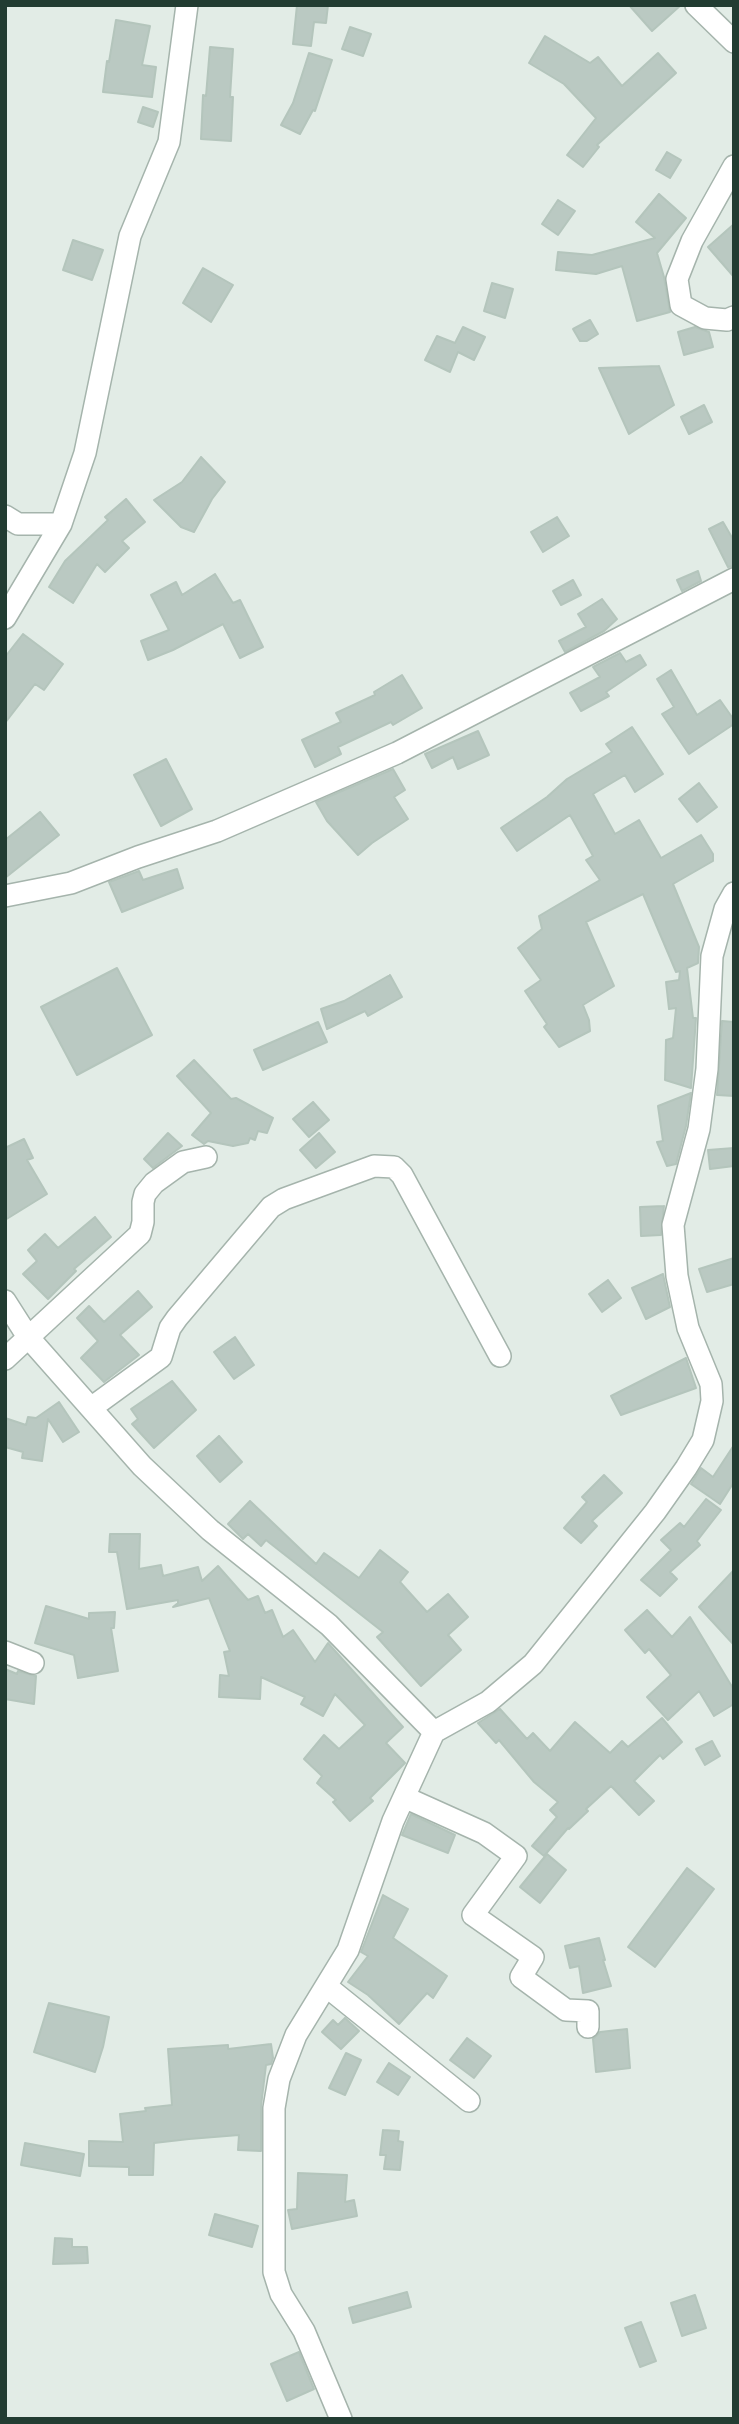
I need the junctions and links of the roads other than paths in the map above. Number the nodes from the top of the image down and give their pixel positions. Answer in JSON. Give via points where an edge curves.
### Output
{"nodes":[{"id":1,"x":187,"y":5,"type":"edge"},
{"id":2,"x":696,"y":5,"type":"edge"},
{"id":3,"x":734,"y":42,"type":"edge"},
{"id":4,"x":734,"y":166,"type":"edge"},
{"id":5,"x":734,"y":317,"type":"edge"},
{"id":6,"x":5,"y":516,"type":"edge"},
{"id":7,"x":61,"y":524,"type":"junction"},
{"id":8,"x":734,"y":579,"type":"edge"},
{"id":9,"x":5,"y":618,"type":"edge"},
{"id":10,"x":734,"y":893,"type":"edge"},
{"id":11,"x":5,"y":896,"type":"edge"},
{"id":12,"x":206,"y":1157,"type":"dead end"},
{"id":13,"x":5,"y":1301,"type":"edge"},
{"id":14,"x":27,"y":1337,"type":"junction"},
{"id":15,"x":500,"y":1356,"type":"dead end"},
{"id":16,"x":5,"y":1359,"type":"edge"},
{"id":17,"x":91,"y":1408,"type":"junction"},
{"id":18,"x":5,"y":1652,"type":"edge"},
{"id":19,"x":33,"y":1663,"type":"dead end"},
{"id":20,"x":434,"y":1732,"type":"junction"},
{"id":21,"x":404,"y":1797,"type":"junction"},
{"id":22,"x":326,"y":1986,"type":"junction"},
{"id":23,"x":588,"y":2027,"type":"dead end"},
{"id":24,"x":469,"y":2101,"type":"dead end"},
{"id":25,"x":341,"y":2419,"type":"edge"}],
"edges":[{"from":1,"to":7,"type":"street","via":[[169,142],[130,236],[85,453]]},
{"from":2,"to":3,"type":"street"},
{"from":4,"to":5,"type":"street","via":[[692,241],[677,279],[681,305],[705,318]]},
{"from":6,"to":7,"type":"street","via":[[18,524]]},
{"from":7,"to":9,"type":"street"},
{"from":8,"to":11,"type":"street","via":[[397,753],[218,831],[71,883]]},
{"from":10,"to":20,"type":"street","via":[[712,956],[699,1129],[673,1225],[688,1328],[711,1384],[703,1440],[655,1512],[533,1664],[488,1702]]},
{"from":12,"to":14,"type":"street","via":[[183,1162],[154,1183],[142,1202],[139,1234]]},
{"from":13,"to":14,"type":"street"},
{"from":14,"to":16,"type":"street"},
{"from":14,"to":17,"type":"street"},
{"from":15,"to":17,"type":"street","via":[[402,1175],[394,1167],[374,1166],[271,1208],[177,1318],[161,1357]]},
{"from":17,"to":20,"type":"street","via":[[142,1466],[210,1530],[329,1625]]},
{"from":18,"to":19,"type":"street"},
{"from":20,"to":21,"type":"street"},
{"from":21,"to":22,"type":"street","via":[[348,1950]]},
{"from":21,"to":23,"type":"street","via":[[484,1833],[516,1856],[473,1915],[533,1956],[521,1977],[566,2010],[588,2011]]},
{"from":22,"to":24,"type":"street"},
{"from":22,"to":25,"type":"street","via":[[296,2035],[279,2079],[274,2108],[272,2250],[281,2294],[304,2332]]}]}
